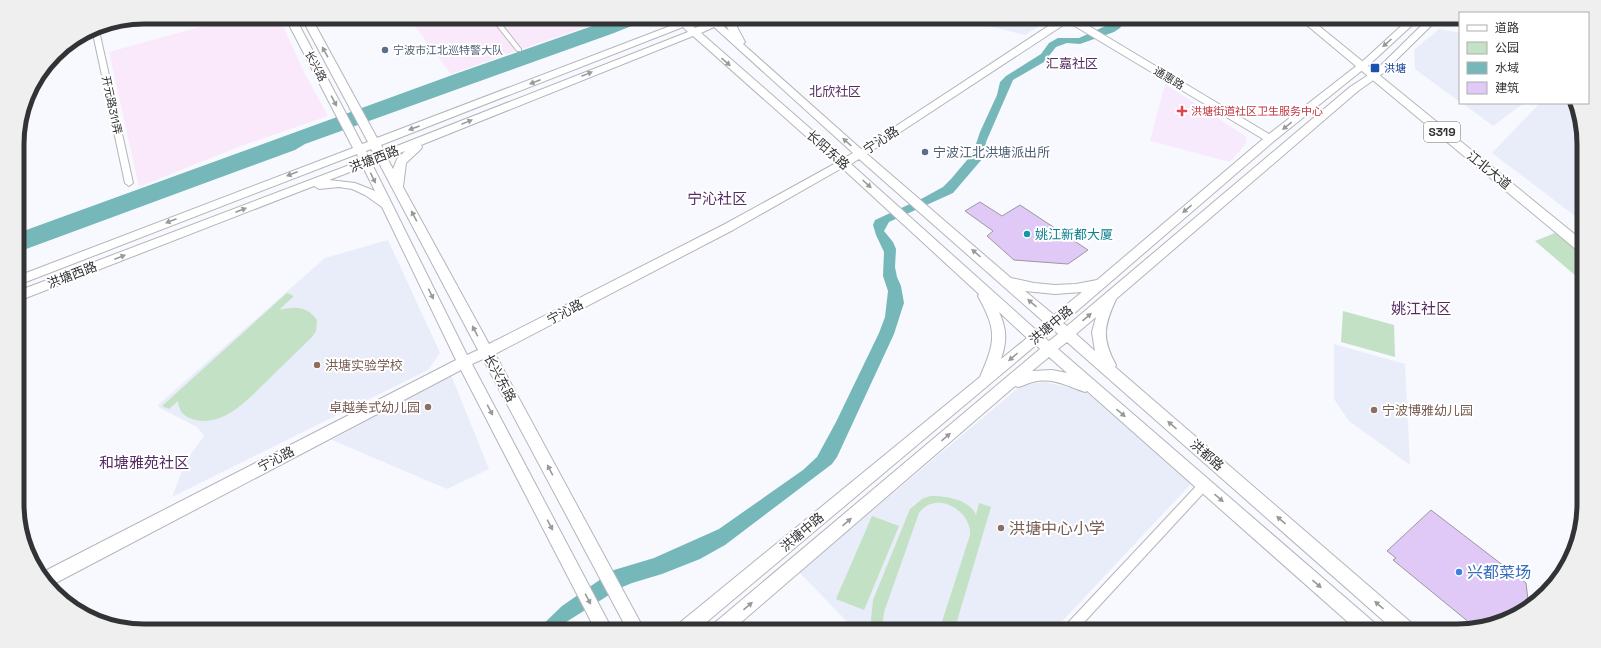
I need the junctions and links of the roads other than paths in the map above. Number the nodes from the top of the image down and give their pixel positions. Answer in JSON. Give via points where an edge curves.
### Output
{"nodes":[{"id":1,"x":294,"y":24,"type":"edge"},
{"id":2,"x":310,"y":24,"type":"edge"},
{"id":3,"x":499,"y":24,"type":"edge"},
{"id":4,"x":667,"y":24,"type":"edge"},
{"id":5,"x":674,"y":24,"type":"edge"},
{"id":6,"x":683,"y":24,"type":"edge"},
{"id":7,"x":705,"y":24,"type":"edge"},
{"id":8,"x":715,"y":24,"type":"edge"},
{"id":9,"x":733,"y":24,"type":"edge"},
{"id":10,"x":1057,"y":24,"type":"edge"},
{"id":11,"x":1079,"y":24,"type":"edge"},
{"id":12,"x":1311,"y":24,"type":"edge"},
{"id":13,"x":1318,"y":24,"type":"edge"},
{"id":14,"x":1408,"y":24,"type":"edge"},
{"id":15,"x":1428,"y":24,"type":"edge"},
{"id":16,"x":693,"y":33,"type":"junction"},
{"id":17,"x":96,"y":34,"type":"edge"},
{"id":18,"x":640,"y":41,"type":"junction"},
{"id":19,"x":650,"y":49,"type":"junction"},
{"id":20,"x":712,"y":49,"type":"junction"},
{"id":21,"x":519,"y":50,"type":"dead end"},
{"id":22,"x":751,"y":56,"type":"junction"},
{"id":23,"x":1364,"y":64,"type":"junction"},
{"id":24,"x":1376,"y":74,"type":"junction"},
{"id":25,"x":365,"y":125,"type":"joint"},
{"id":26,"x":349,"y":130,"type":"joint"},
{"id":27,"x":446,"y":130,"type":"junction"},
{"id":28,"x":1270,"y":139,"type":"junction"},
{"id":29,"x":374,"y":143,"type":"junction"},
{"id":30,"x":359,"y":149,"type":"junction"},
{"id":31,"x":860,"y":154,"type":"junction"},
{"id":32,"x":382,"y":156,"type":"junction"},
{"id":33,"x":366,"y":162,"type":"junction"},
{"id":34,"x":843,"y":163,"type":"junction"},
{"id":35,"x":129,"y":183,"type":"dead end"},
{"id":36,"x":400,"y":190,"type":"junction"},
{"id":37,"x":278,"y":196,"type":"junction"},
{"id":38,"x":386,"y":204,"type":"junction"},
{"id":39,"x":1577,"y":231,"type":"edge"},
{"id":40,"x":1577,"y":243,"type":"edge"},
{"id":41,"x":24,"y":279,"type":"edge"},
{"id":42,"x":1005,"y":279,"type":"junction"},
{"id":43,"x":977,"y":284,"type":"junction"},
{"id":44,"x":1100,"y":284,"type":"junction"},
{"id":45,"x":24,"y":294,"type":"edge"},
{"id":46,"x":1113,"y":294,"type":"junction"},
{"id":47,"x":1055,"y":322,"type":"junction"},
{"id":48,"x":1068,"y":334,"type":"junction"},
{"id":49,"x":1036,"y":338,"type":"junction"},
{"id":50,"x":1049,"y":350,"type":"junction"},
{"id":51,"x":486,"y":352,"type":"junction"},
{"id":52,"x":464,"y":362,"type":"junction"},
{"id":53,"x":1116,"y":376,"type":"junction"},
{"id":54,"x":986,"y":380,"type":"junction"},
{"id":55,"x":1002,"y":390,"type":"junction"},
{"id":56,"x":1102,"y":396,"type":"junction"},
{"id":57,"x":1204,"y":486,"type":"junction"},
{"id":58,"x":50,"y":578,"type":"edge"},
{"id":59,"x":601,"y":624,"type":"edge"},
{"id":60,"x":633,"y":624,"type":"edge"},
{"id":61,"x":691,"y":624,"type":"edge"},
{"id":62,"x":726,"y":624,"type":"edge"},
{"id":63,"x":1075,"y":624,"type":"edge"},
{"id":64,"x":1363,"y":624,"type":"edge"},
{"id":65,"x":1400,"y":624,"type":"edge"}],
"edges":[{"from":1,"to":26,"type":"main road","name":"长兴路","one_way":true},
{"from":25,"to":2,"type":"main road","name":"长兴路","one_way":true},
{"from":3,"to":21,"type":"street"},
{"from":4,"to":18,"type":"main road"},
{"from":5,"to":18,"type":"main road","name":"洪塘西路"},
{"from":6,"to":16,"type":"main road","name":"长阳东路"},
{"from":7,"to":16,"type":"main road","name":"洪塘西路"},
{"from":8,"to":22,"type":"main road","name":"长阳东路"},
{"from":9,"to":22,"type":"main road","via":[[736,37]]},
{"from":10,"to":31,"type":"main road","name":"宁沁路"},
{"from":11,"to":28,"type":"main road","name":"通惠路"},
{"from":12,"to":23,"type":"main road","name":"江北大道","number":"S319"},
{"from":13,"to":23,"type":"main road","name":"江北大道","number":"S319"},
{"from":14,"to":23,"type":"main road","name":"洪塘中路","one_way":true},
{"from":15,"to":24,"type":"main road","name":"洪塘中路"},
{"from":16,"to":19,"type":"main road","name":"洪塘西路"},
{"from":16,"to":20,"type":"main road","name":"长阳东路"},
{"from":17,"to":35,"type":"street","name":"开元路311弄"},
{"from":18,"to":29,"type":"main road","name":"洪塘西路","one_way":true},
{"from":19,"to":20,"type":"main road","via":[[686,44]]},
{"from":27,"to":19,"type":"main road","name":"洪塘西路","one_way":true},
{"from":20,"to":34,"type":"main road","name":"长阳东路","one_way":true},
{"from":31,"to":22,"type":"main road","name":"长阳东路","one_way":true},
{"from":23,"to":24,"type":"main road","name":"江北大道","number":"S319"},
{"from":23,"to":28,"type":"main road","name":"洪塘中路","one_way":true},
{"from":24,"to":39,"type":"main road","name":"江北大道","number":"S319"},
{"from":24,"to":40,"type":"main road","name":"江北大道","number":"S319"},
{"from":24,"to":46,"type":"main road","name":"洪塘中路","via":[[1348,94]]},
{"from":25,"to":29,"type":"main road","name":"长兴东路"},
{"from":26,"to":30,"type":"main road","name":"长兴东路"},
{"from":27,"to":32,"type":"main road","name":"洪塘西路"},
{"from":27,"to":36,"type":"main road","via":[[406,154],[398,171]]},
{"from":28,"to":44,"type":"main road","name":"洪塘中路","one_way":true},
{"from":29,"to":30,"type":"main road","name":"洪塘西路"},
{"from":29,"to":32,"type":"main road","name":"长兴东路"},
{"from":30,"to":33,"type":"main road","name":"长兴东路"},
{"from":30,"to":41,"type":"main road","name":"洪塘西路","one_way":true},
{"from":31,"to":34,"type":"main road","name":"宁沁路"},
{"from":42,"to":31,"type":"main road","name":"长阳东路","one_way":true},
{"from":32,"to":33,"type":"main road","name":"洪塘西路"},
{"from":32,"to":36,"type":"main road","name":"长兴东路"},
{"from":33,"to":37,"type":"main road","name":"洪塘西路"},
{"from":33,"to":38,"type":"main road","name":"长兴东路","one_way":true},
{"from":34,"to":43,"type":"main road","name":"长阳东路","one_way":true},
{"from":34,"to":51,"type":"main road","name":"宁沁路","via":[[729,227]]},
{"from":51,"to":36,"type":"main road","name":"长兴东路","one_way":true},
{"from":37,"to":38,"type":"main road","via":[[316,185],[345,183],[356,185]]},
{"from":45,"to":37,"type":"main road","name":"洪塘西路","one_way":true},
{"from":38,"to":52,"type":"main road","name":"长兴东路","one_way":true},
{"from":42,"to":44,"type":"main road","via":[[1030,288],[1046,290]]},
{"from":47,"to":42,"type":"main road","name":"洪都路","one_way":true},
{"from":43,"to":49,"type":"main road","name":"洪都路"},
{"from":43,"to":54,"type":"main road","via":[[996,316],[1000,330],[1000,344]]},
{"from":44,"to":47,"type":"main road","name":"洪塘中路"},
{"from":48,"to":46,"type":"main road","name":"洪塘中路","one_way":true},
{"from":46,"to":53,"type":"main road","via":[[1101,318],[1098,340],[1101,352]]},
{"from":47,"to":48,"type":"main road","name":"洪都路"},
{"from":47,"to":49,"type":"main road","name":"洪塘中路"},
{"from":48,"to":50,"type":"main road","name":"洪塘中路"},
{"from":48,"to":53,"type":"main road","name":"洪都路"},
{"from":49,"to":50,"type":"main road","name":"洪都路"},
{"from":49,"to":54,"type":"main road","name":"洪塘中路","one_way":true},
{"from":50,"to":55,"type":"main road","name":"洪塘中路"},
{"from":50,"to":56,"type":"main road","name":"洪都路"},
{"from":51,"to":52,"type":"main road","name":"宁沁路"},
{"from":60,"to":51,"type":"main road","name":"长兴东路","one_way":true},
{"from":52,"to":58,"type":"main road","name":"宁沁路"},
{"from":52,"to":59,"type":"main road","name":"长兴东路","one_way":true},
{"from":65,"to":53,"type":"main road","name":"洪都路","one_way":true},
{"from":54,"to":61,"type":"main road","name":"洪塘中路"},
{"from":55,"to":56,"type":"main road","via":[[1024,378],[1050,375],[1072,380]]},
{"from":62,"to":55,"type":"main road","name":"洪塘中路","one_way":true},
{"from":56,"to":57,"type":"main road","name":"洪都路","one_way":true},
{"from":57,"to":63,"type":"street"},
{"from":57,"to":64,"type":"main road","name":"洪都路","one_way":true}]}
